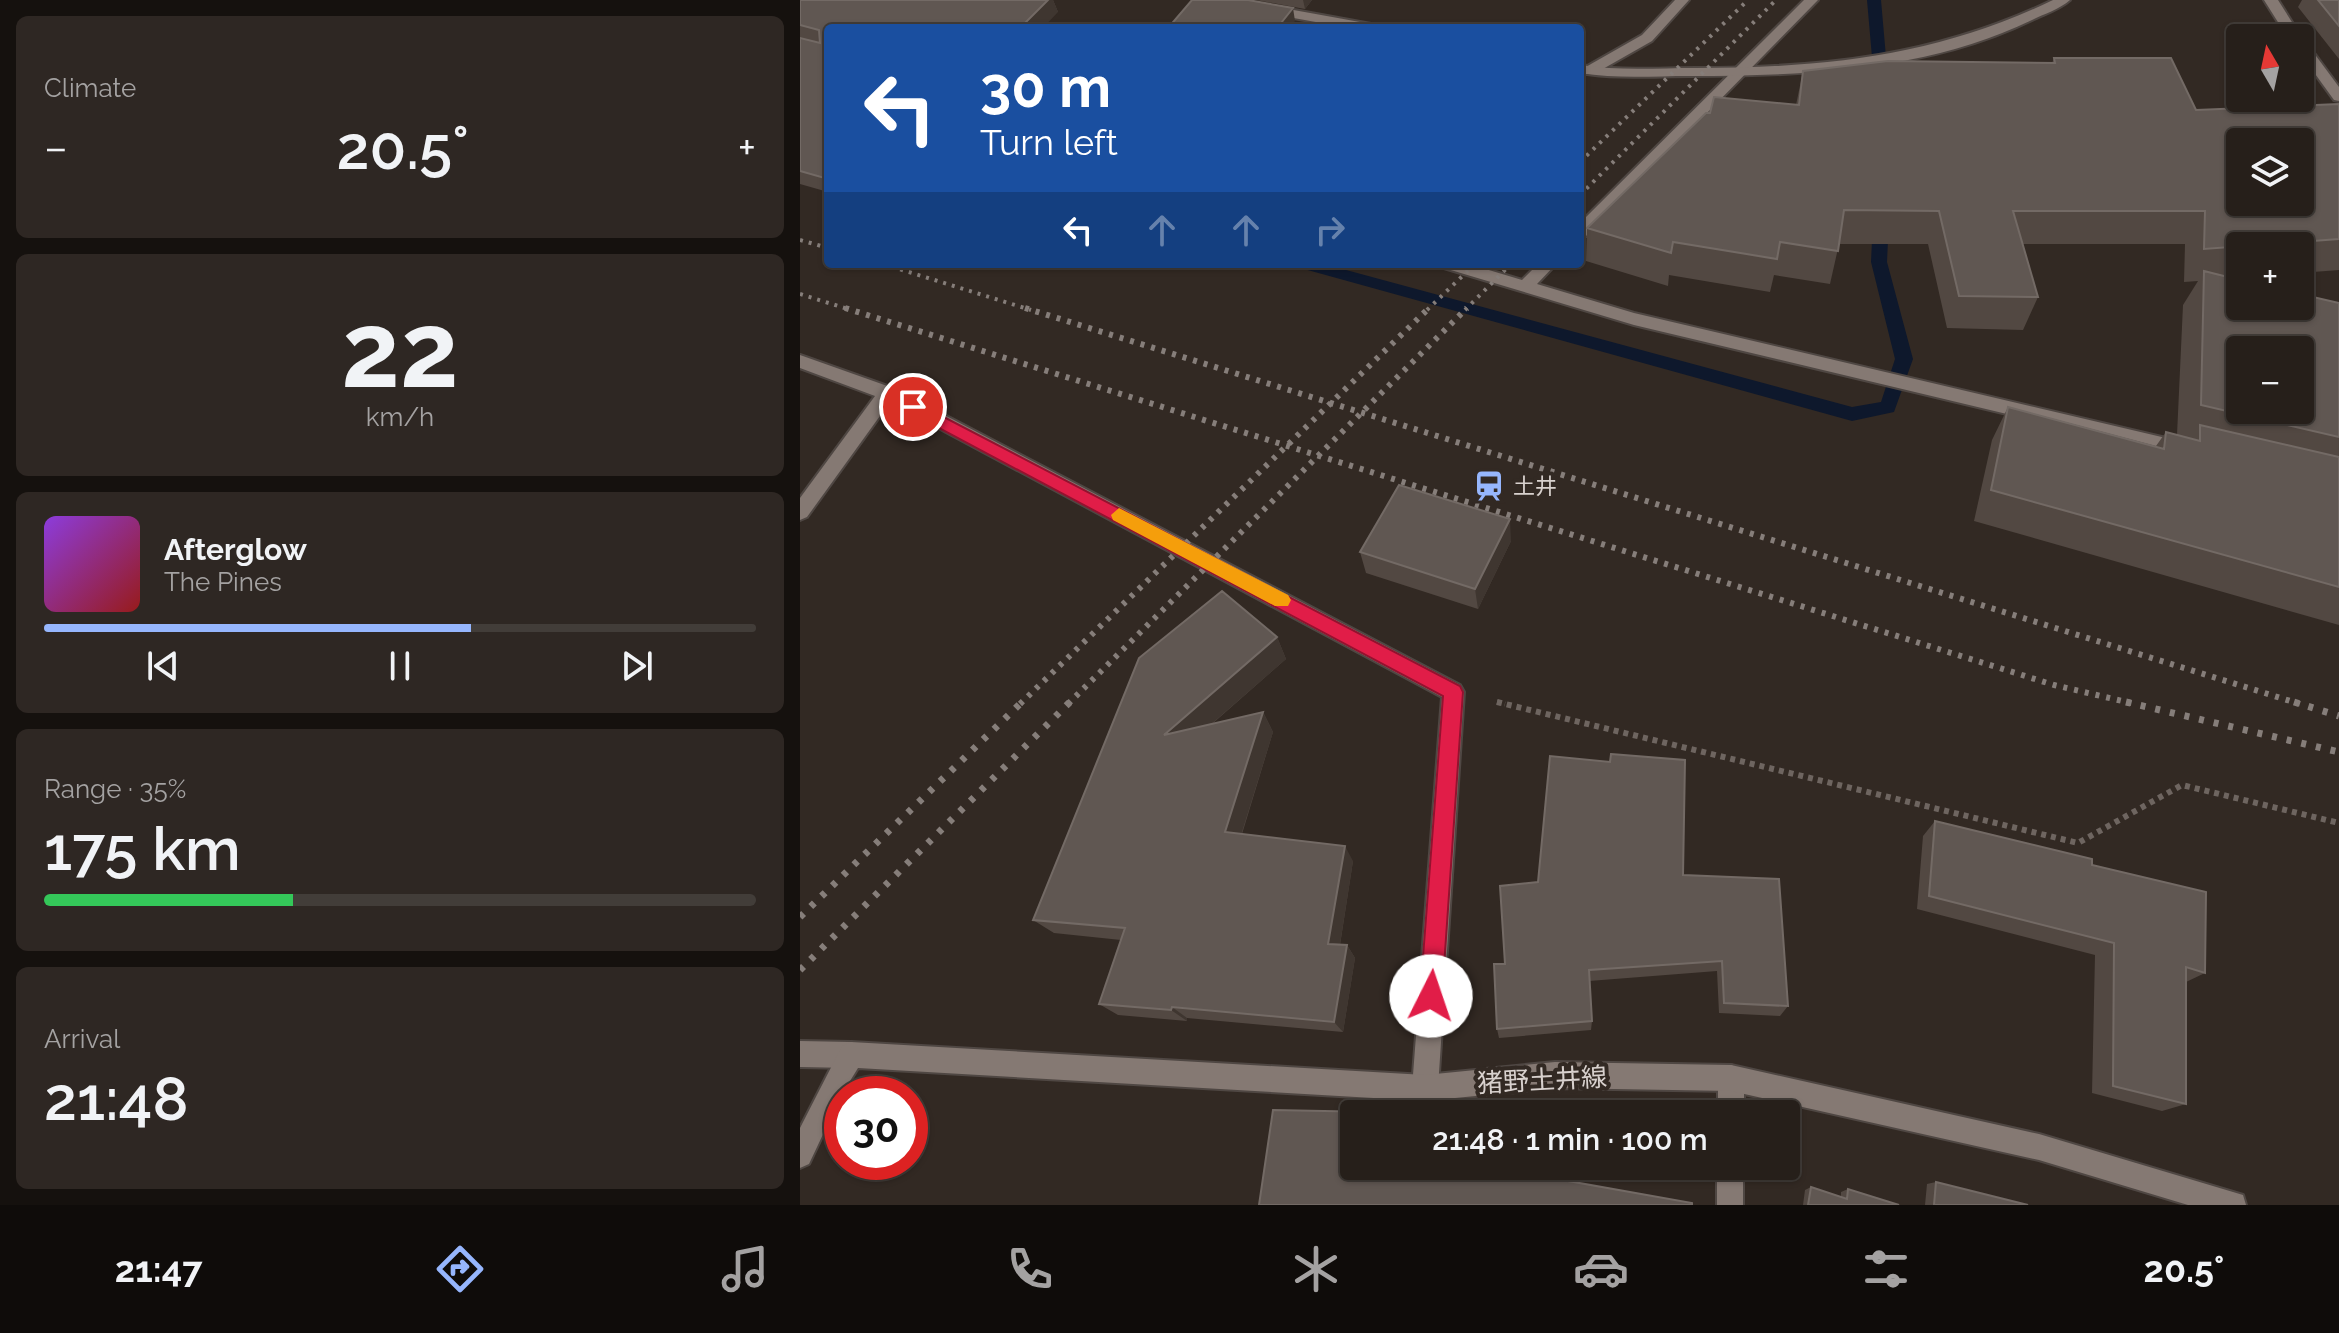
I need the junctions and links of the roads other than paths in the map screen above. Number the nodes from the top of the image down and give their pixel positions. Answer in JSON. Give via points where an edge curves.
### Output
{"nodes":[{"id":1,"x":1217,"y":0,"type":"edge"},
{"id":2,"x":1682,"y":0,"type":"edge"},
{"id":3,"x":1811,"y":0,"type":"edge"},
{"id":4,"x":2063,"y":0,"type":"edge"},
{"id":5,"x":2271,"y":0,"type":"edge"},
{"id":6,"x":1349,"y":24,"type":"edge"},
{"id":7,"x":2286,"y":24,"type":"edge"},
{"id":8,"x":2314,"y":63,"type":"edge"},
{"id":9,"x":1584,"y":70,"type":"edge"},
{"id":10,"x":1741,"y":73,"type":"junction"},
{"id":11,"x":2339,"y":97,"type":"edge"},
{"id":12,"x":1584,"y":228,"type":"edge"},
{"id":13,"x":1464,"y":268,"type":"edge"},
{"id":14,"x":1544,"y":268,"type":"edge"},
{"id":15,"x":1525,"y":286,"type":"junction"},
{"id":16,"x":800,"y":361,"type":"edge"},
{"id":17,"x":887,"y":393,"type":"junction"},
{"id":18,"x":2199,"y":453,"type":"edge"},
{"id":19,"x":800,"y":512,"type":"edge"},
{"id":20,"x":800,"y":1054,"type":"edge"},
{"id":21,"x":851,"y":1055,"type":"junction"},
{"id":22,"x":1731,"y":1078,"type":"junction"},
{"id":23,"x":1425,"y":1088,"type":"junction"},
{"id":24,"x":1731,"y":1100,"type":"edge"},
{"id":25,"x":800,"y":1155,"type":"edge"},
{"id":26,"x":1730,"y":1180,"type":"edge"},
{"id":27,"x":1730,"y":1205,"type":"edge"},
{"id":28,"x":2233,"y":1205,"type":"edge"}],
"edges":[{"from":1,"to":6,"type":"street"},
{"from":2,"to":9,"type":"street","via":[[1647,38]]},
{"from":3,"to":10,"type":"street"},
{"from":4,"to":10,"type":"street","via":[[1914,56]]},
{"from":5,"to":7,"type":"street"},
{"from":8,"to":11,"type":"street"},
{"from":9,"to":10,"type":"street"},
{"from":10,"to":12,"type":"street"},
{"from":13,"to":15,"type":"street"},
{"from":14,"to":15,"type":"street"},
{"from":15,"to":18,"type":"street","via":[[1634,319]]},
{"from":16,"to":17,"type":"street"},
{"from":17,"to":19,"type":"street"},
{"from":17,"to":23,"type":"street","via":[[1453,692]]},
{"from":20,"to":21,"type":"street","name":"猪野土井線"},
{"from":21,"to":23,"type":"street","name":"猪野土井線"},
{"from":21,"to":25,"type":"street"},
{"from":22,"to":23,"type":"street","name":"猪野土井線","via":[[1555,1075]]},
{"from":22,"to":24,"type":"street"},
{"from":22,"to":28,"type":"street","name":"猪野土井線","via":[[2039,1147]]},
{"from":26,"to":27,"type":"street"}]}
